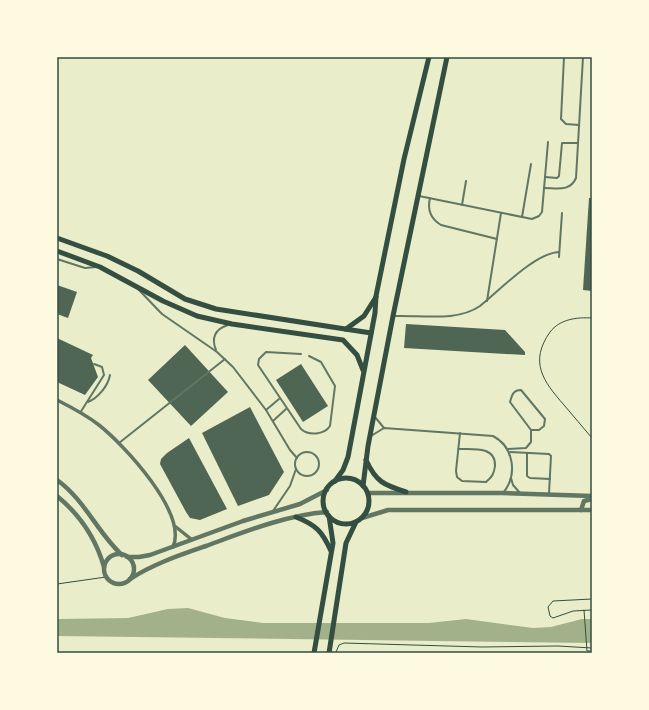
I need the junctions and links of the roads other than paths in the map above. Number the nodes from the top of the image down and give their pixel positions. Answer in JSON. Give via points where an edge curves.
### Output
{"nodes":[{"id":1,"x":429,"y":57,"type":"edge"},
{"id":2,"x":447,"y":57,"type":"edge"},
{"id":3,"x":564,"y":57,"type":"edge"},
{"id":4,"x":583,"y":57,"type":"edge"},
{"id":5,"x":579,"y":125,"type":"junction"},
{"id":6,"x":548,"y":142,"type":"dead end"},
{"id":7,"x":578,"y":143,"type":"junction"},
{"id":8,"x":531,"y":164,"type":"dead end"},
{"id":9,"x":546,"y":177,"type":"junction"},
{"id":10,"x":466,"y":181,"type":"dead end"},
{"id":11,"x":544,"y":188,"type":"junction"},
{"id":12,"x":419,"y":196,"type":"junction"},
{"id":13,"x":430,"y":198,"type":"junction"},
{"id":14,"x":462,"y":205,"type":"junction"},
{"id":15,"x":501,"y":213,"type":"junction"},
{"id":16,"x":562,"y":213,"type":"dead end"},
{"id":17,"x":522,"y":217,"type":"junction"},
{"id":18,"x":57,"y":238,"type":"edge"},
{"id":19,"x":497,"y":240,"type":"junction"},
{"id":20,"x":57,"y":251,"type":"edge"},
{"id":21,"x":559,"y":252,"type":"junction"},
{"id":22,"x":559,"y":258,"type":"dead end"},
{"id":23,"x":57,"y":259,"type":"edge"},
{"id":24,"x":100,"y":267,"type":"junction"},
{"id":25,"x":135,"y":286,"type":"junction"},
{"id":26,"x":376,"y":296,"type":"junction"},
{"id":27,"x":487,"y":301,"type":"junction"},
{"id":28,"x":393,"y":316,"type":"junction"},
{"id":29,"x":232,"y":324,"type":"junction"},
{"id":30,"x":346,"y":329,"type":"junction"},
{"id":31,"x":371,"y":333,"type":"junction"},
{"id":32,"x":216,"y":352,"type":"junction"},
{"id":33,"x":301,"y":354,"type":"dead end"},
{"id":34,"x":309,"y":356,"type":"dead end"},
{"id":35,"x":225,"y":359,"type":"junction"},
{"id":36,"x":94,"y":364,"type":"dead end"},
{"id":37,"x":364,"y":371,"type":"junction"},
{"id":38,"x":110,"y":375,"type":"dead end"},
{"id":39,"x":279,"y":399,"type":"junction"},
{"id":40,"x":57,"y":400,"type":"edge"},
{"id":41,"x":87,"y":402,"type":"junction"},
{"id":42,"x":286,"y":409,"type":"junction"},
{"id":43,"x":266,"y":410,"type":"junction"},
{"id":44,"x":80,"y":413,"type":"junction"},
{"id":45,"x":374,"y":416,"type":"junction"},
{"id":46,"x":273,"y":421,"type":"junction"},
{"id":47,"x":384,"y":428,"type":"junction"},
{"id":48,"x":530,"y":430,"type":"junction"},
{"id":49,"x":460,"y":433,"type":"junction"},
{"id":50,"x":370,"y":437,"type":"junction"},
{"id":51,"x":119,"y":443,"type":"junction"},
{"id":52,"x":458,"y":449,"type":"junction"},
{"id":53,"x":508,"y":449,"type":"junction"},
{"id":54,"x":510,"y":452,"type":"junction"},
{"id":55,"x":527,"y":453,"type":"junction"},
{"id":56,"x":296,"y":458,"type":"junction"},
{"id":57,"x":366,"y":460,"type":"junction"},
{"id":58,"x":296,"y":469,"type":"junction"},
{"id":59,"x":511,"y":477,"type":"junction"},
{"id":60,"x":550,"y":479,"type":"junction"},
{"id":61,"x":57,"y":480,"type":"edge"},
{"id":62,"x":335,"y":482,"type":"junction"},
{"id":63,"x":363,"y":486,"type":"junction"},
{"id":64,"x":327,"y":490,"type":"junction"},
{"id":65,"x":406,"y":492,"type":"junction"},
{"id":66,"x":368,"y":493,"type":"junction"},
{"id":67,"x":502,"y":494,"type":"junction"},
{"id":68,"x":522,"y":494,"type":"junction"},
{"id":69,"x":549,"y":495,"type":"junction"},
{"id":70,"x":57,"y":496,"type":"edge"},
{"id":71,"x":592,"y":498,"type":"edge"},
{"id":72,"x":581,"y":510,"type":"junction"},
{"id":73,"x":592,"y":510,"type":"edge"},
{"id":74,"x":272,"y":512,"type":"junction"},
{"id":75,"x":328,"y":514,"type":"junction"},
{"id":76,"x":296,"y":517,"type":"junction"},
{"id":77,"x":362,"y":518,"type":"junction"},
{"id":78,"x":357,"y":521,"type":"junction"},
{"id":79,"x":174,"y":525,"type":"junction"},
{"id":80,"x":191,"y":539,"type":"junction"},
{"id":81,"x":172,"y":547,"type":"junction"},
{"id":82,"x":331,"y":552,"type":"junction"},
{"id":83,"x":124,"y":556,"type":"junction"},
{"id":84,"x":104,"y":568,"type":"junction"},
{"id":85,"x":130,"y":579,"type":"junction"},
{"id":86,"x":314,"y":653,"type":"edge"},
{"id":87,"x":329,"y":653,"type":"edge"}],
"edges":[{"from":1,"to":26,"type":"main road","via":[[404,160]]},
{"from":2,"to":12,"type":"main road"},
{"from":3,"to":5,"type":"lane","via":[[561,119],[566,124]]},
{"from":4,"to":5,"type":"lane"},
{"from":5,"to":7,"type":"lane"},
{"from":6,"to":9,"type":"lane"},
{"from":7,"to":9,"type":"lane","via":[[562,143],[559,176]]},
{"from":7,"to":11,"type":"lane","via":[[577,175],[574,182],[564,188]]},
{"from":8,"to":17,"type":"lane"},
{"from":9,"to":11,"type":"lane"},
{"from":10,"to":14,"type":"lane"},
{"from":11,"to":17,"type":"lane","via":[[541,214],[532,219]]},
{"from":12,"to":13,"type":"lane"},
{"from":12,"to":28,"type":"main road"},
{"from":13,"to":14,"type":"lane"},
{"from":13,"to":19,"type":"lane","via":[[430,212],[434,220],[441,225]]},
{"from":14,"to":15,"type":"lane"},
{"from":15,"to":17,"type":"lane"},
{"from":15,"to":19,"type":"lane"},
{"from":16,"to":21,"type":"lane"},
{"from":18,"to":30,"type":"main road","via":[[122,263],[200,305],[232,313]]},
{"from":19,"to":27,"type":"lane"},
{"from":20,"to":24,"type":"main road"},
{"from":21,"to":22,"type":"lane"},
{"from":21,"to":27,"type":"lane","via":[[538,258]]},
{"from":23,"to":24,"type":"lane","via":[[88,268]]},
{"from":24,"to":25,"type":"main road"},
{"from":25,"to":29,"type":"main road","via":[[191,314]]},
{"from":25,"to":32,"type":"lane","via":[[162,314]]},
{"from":26,"to":30,"type":"main road","via":[[364,316]]},
{"from":26,"to":31,"type":"main road"},
{"from":27,"to":28,"type":"lane","via":[[475,310],[458,315]]},
{"from":28,"to":45,"type":"main road"},
{"from":29,"to":32,"type":"lane","via":[[219,329],[215,334],[213,340]]},
{"from":29,"to":37,"type":"main road","via":[[343,340],[357,355]]},
{"from":30,"to":31,"type":"main road"},
{"from":31,"to":37,"type":"main road"},
{"from":32,"to":35,"type":"lane"},
{"from":33,"to":39,"type":"lane","via":[[269,352],[259,359],[259,368]]},
{"from":34,"to":42,"type":"lane","via":[[321,362],[335,386],[330,426],[323,432],[304,432]]},
{"from":35,"to":43,"type":"lane"},
{"from":35,"to":51,"type":"lane"},
{"from":36,"to":41,"type":"lane","via":[[102,367],[104,375]]},
{"from":37,"to":62,"type":"main road","via":[[348,457]]},
{"from":38,"to":41,"type":"lane","via":[[98,396]]},
{"from":39,"to":42,"type":"lane"},
{"from":39,"to":43,"type":"lane"},
{"from":40,"to":44,"type":"street"},
{"from":41,"to":44,"type":"lane"},
{"from":42,"to":46,"type":"lane"},
{"from":43,"to":46,"type":"lane"},
{"from":44,"to":51,"type":"street","via":[[99,425]]},
{"from":45,"to":47,"type":"lane"},
{"from":45,"to":50,"type":"main road"},
{"from":46,"to":56,"type":"lane"},
{"from":47,"to":49,"type":"lane"},
{"from":47,"to":50,"type":"lane"},
{"from":48,"to":48,"type":"lane","via":[[539,430],[544,426],[545,419],[521,390],[517,390],[512,394],[510,402]]},
{"from":48,"to":53,"type":"lane","via":[[529,446]]},
{"from":49,"to":52,"type":"lane"},
{"from":49,"to":53,"type":"lane","via":[[493,436]]},
{"from":50,"to":57,"type":"main road"},
{"from":51,"to":79,"type":"street","via":[[155,486]]},
{"from":52,"to":52,"type":"lane","via":[[457,477],[462,481],[486,482],[491,478],[494,473],[493,455],[488,451]]},
{"from":53,"to":54,"type":"lane"},
{"from":54,"to":55,"type":"lane"},
{"from":54,"to":59,"type":"lane"},
{"from":55,"to":60,"type":"lane","via":[[527,476]]},
{"from":55,"to":60,"type":"lane","via":[[551,456]]},
{"from":56,"to":58,"type":"lane"},
{"from":56,"to":58,"type":"lane","via":[[302,453],[310,452],[316,456],[319,463],[315,473],[308,476]]},
{"from":57,"to":63,"type":"main road"},
{"from":57,"to":65,"type":"main road","via":[[377,480]]},
{"from":58,"to":74,"type":"lane","via":[[290,486]]},
{"from":59,"to":67,"type":"lane"},
{"from":59,"to":68,"type":"lane","via":[[513,485]]},
{"from":60,"to":69,"type":"lane"},
{"from":61,"to":83,"type":"street","via":[[76,496],[108,540]]},
{"from":62,"to":63,"type":"main road","via":[[347,478]]},
{"from":62,"to":64,"type":"main road"},
{"from":63,"to":66,"type":"main road"},
{"from":64,"to":74,"type":"street","via":[[309,500]]},
{"from":64,"to":75,"type":"main road","via":[[324,501]]},
{"from":65,"to":66,"type":"street"},
{"from":65,"to":67,"type":"street"},
{"from":66,"to":77,"type":"main road","via":[[368,509]]},
{"from":67,"to":68,"type":"street"},
{"from":68,"to":69,"type":"street"},
{"from":69,"to":71,"type":"street"},
{"from":70,"to":84,"type":"street","via":[[84,525],[98,549]]},
{"from":71,"to":72,"type":"street","via":[[584,501]]},
{"from":72,"to":73,"type":"street"},
{"from":72,"to":77,"type":"street","via":[[388,510]]},
{"from":74,"to":80,"type":"street"},
{"from":75,"to":76,"type":"street"},
{"from":75,"to":78,"type":"main road","via":[[345,524]]},
{"from":75,"to":82,"type":"main road","via":[[332,535]]},
{"from":76,"to":82,"type":"main road","via":[[317,528],[324,536]]},
{"from":76,"to":85,"type":"street","via":[[188,552],[146,569]]},
{"from":77,"to":78,"type":"main road"},
{"from":78,"to":87,"type":"main road","via":[[346,543]]},
{"from":79,"to":80,"type":"street"},
{"from":79,"to":81,"type":"street","via":[[175,538]]},
{"from":80,"to":81,"type":"street"},
{"from":81,"to":83,"type":"street","via":[[144,556]]},
{"from":82,"to":86,"type":"main road"},
{"from":83,"to":84,"type":"street","via":[[110,557]]},
{"from":83,"to":85,"type":"street","via":[[131,560],[134,570]]},
{"from":84,"to":85,"type":"street","via":[[106,577],[117,585]]}]}
